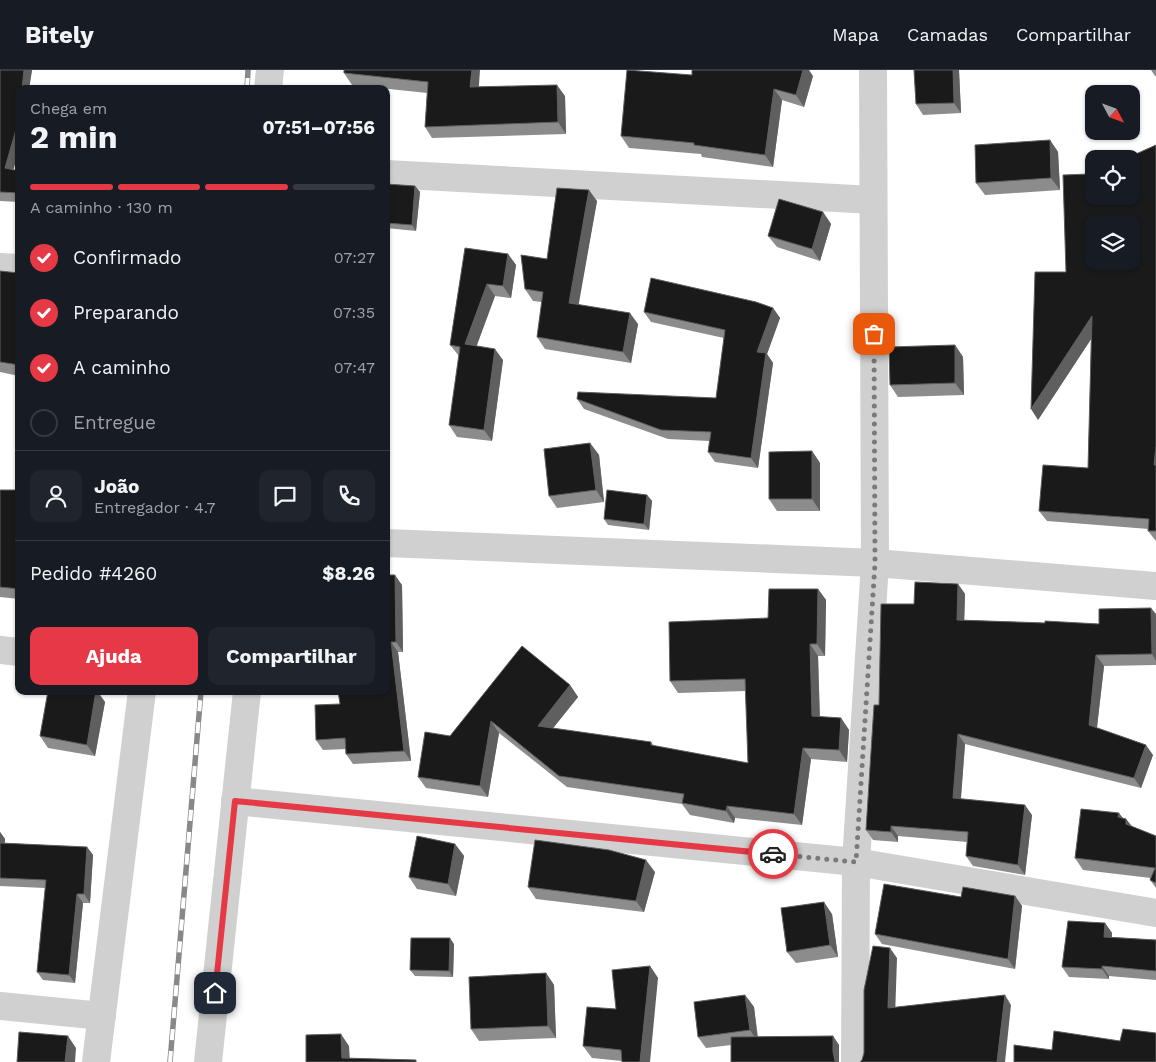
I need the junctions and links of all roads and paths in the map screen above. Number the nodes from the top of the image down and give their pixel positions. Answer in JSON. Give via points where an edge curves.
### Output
{"nodes":[{"id":1,"x":270,"y":70,"type":"edge"},
{"id":2,"x":873,"y":70,"type":"edge"},
{"id":3,"x":268,"y":85,"type":"edge"},
{"id":4,"x":390,"y":174,"type":"edge"},
{"id":5,"x":873,"y":200,"type":"junction"},
{"id":6,"x":0,"y":267,"type":"edge"},
{"id":7,"x":15,"y":268,"type":"edge"},
{"id":8,"x":390,"y":543,"type":"edge"},
{"id":9,"x":875,"y":563,"type":"junction"},
{"id":10,"x":1156,"y":586,"type":"edge"},
{"id":11,"x":0,"y":650,"type":"edge"},
{"id":12,"x":15,"y":652,"type":"edge"},
{"id":13,"x":142,"y":695,"type":"edge"},
{"id":14,"x":246,"y":695,"type":"edge"},
{"id":15,"x":235,"y":801,"type":"junction"},
{"id":16,"x":856,"y":862,"type":"junction"},
{"id":17,"x":1156,"y":913,"type":"edge"},
{"id":18,"x":0,"y":1006,"type":"edge"},
{"id":19,"x":102,"y":1016,"type":"junction"},
{"id":20,"x":96,"y":1062,"type":"edge"},
{"id":21,"x":208,"y":1062,"type":"edge"},
{"id":22,"x":855,"y":1062,"type":"edge"}],
"edges":[{"from":1,"to":3,"type":"street"},
{"from":2,"to":5,"type":"street"},
{"from":4,"to":5,"type":"street"},
{"from":5,"to":9,"type":"street"},
{"from":6,"to":7,"type":"street"},
{"from":8,"to":9,"type":"street"},
{"from":9,"to":10,"type":"street"},
{"from":9,"to":16,"type":"street"},
{"from":11,"to":12,"type":"street"},
{"from":13,"to":19,"type":"street"},
{"from":14,"to":15,"type":"street"},
{"from":15,"to":16,"type":"street"},
{"from":15,"to":21,"type":"street"},
{"from":16,"to":17,"type":"street"},
{"from":16,"to":22,"type":"street"},
{"from":18,"to":19,"type":"street"},
{"from":19,"to":20,"type":"street"}]}
